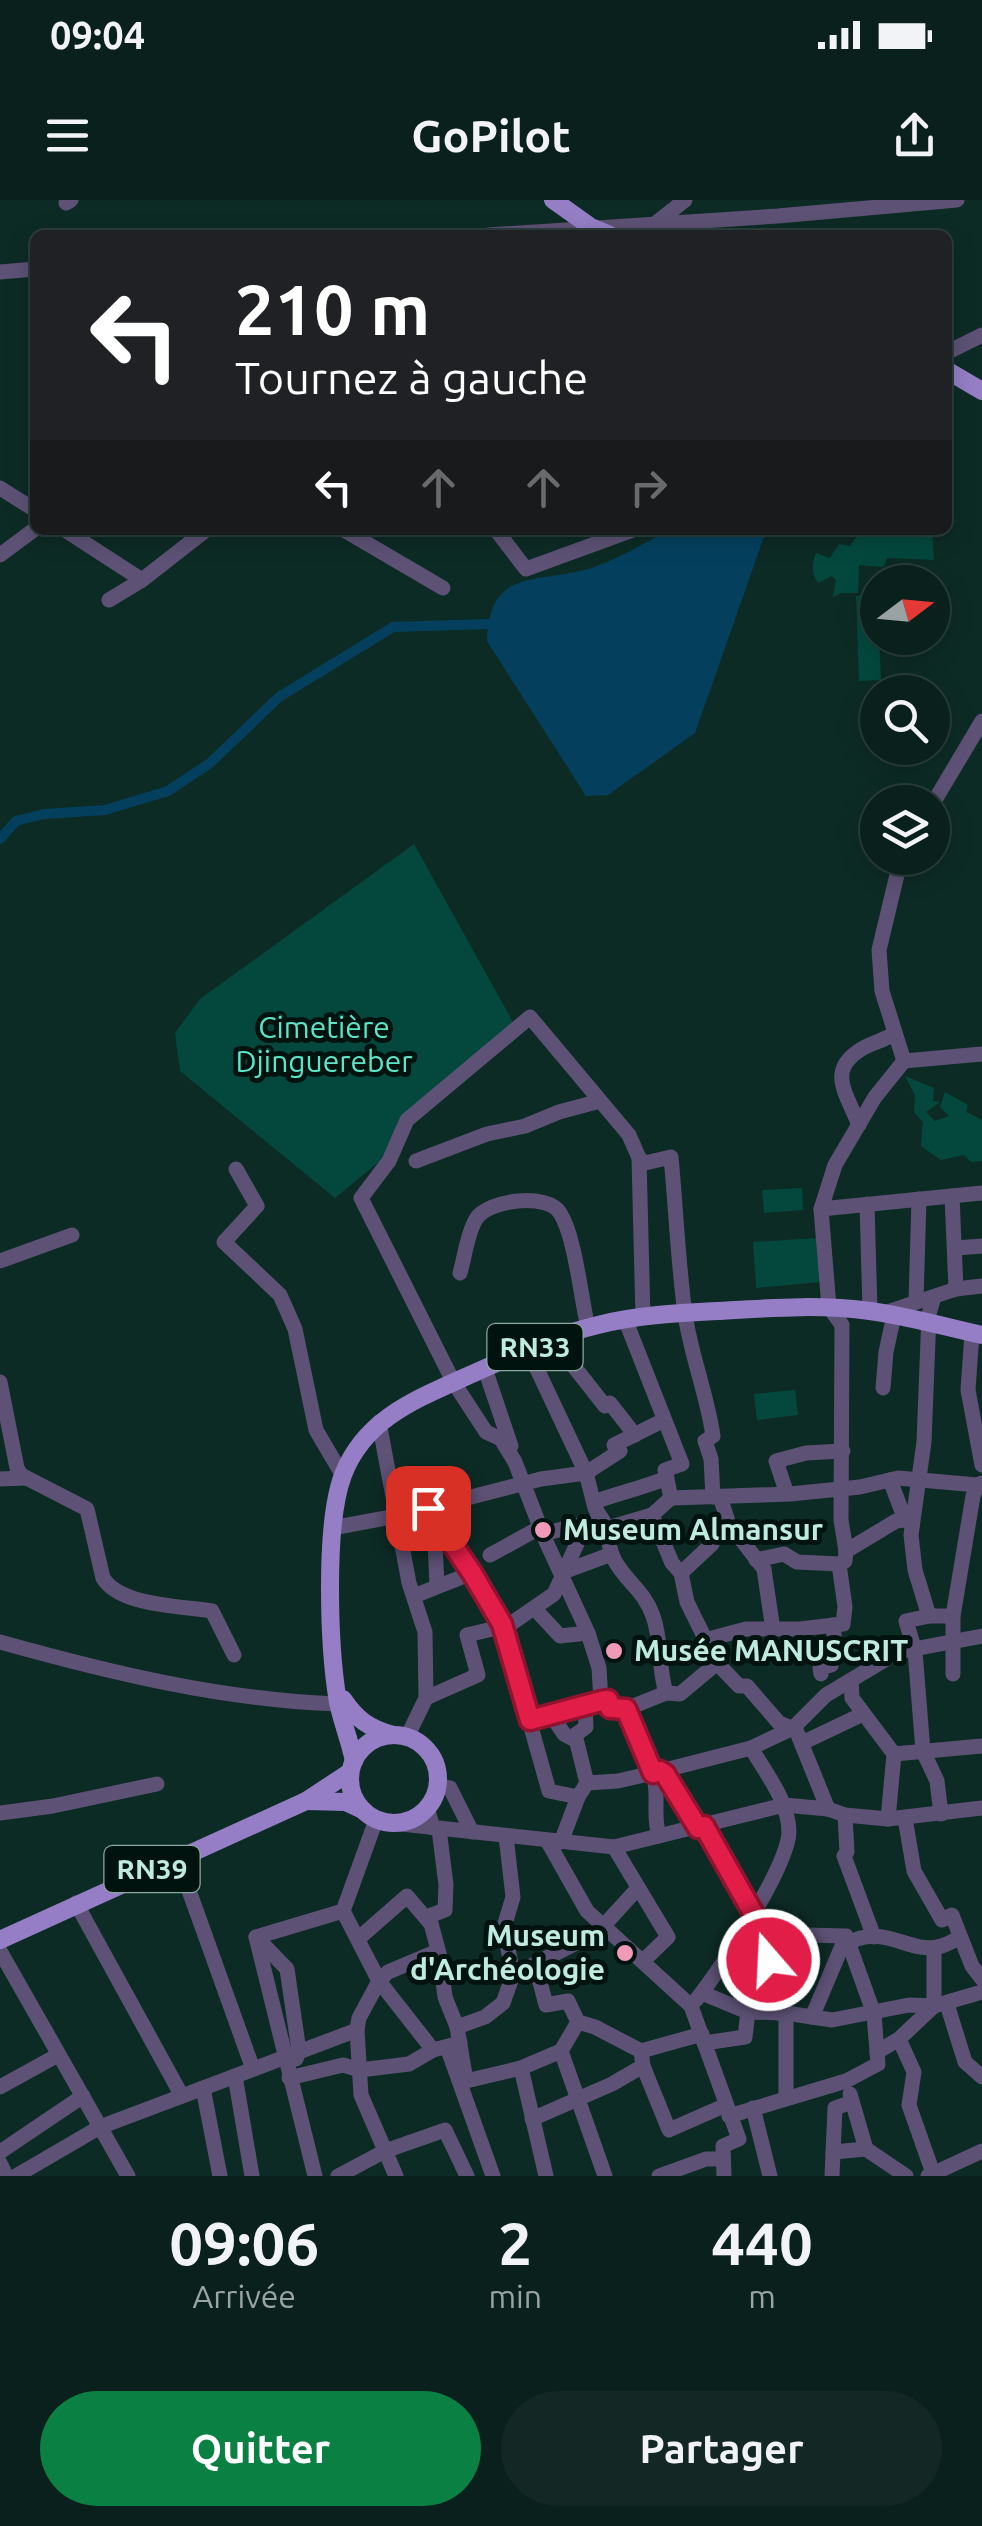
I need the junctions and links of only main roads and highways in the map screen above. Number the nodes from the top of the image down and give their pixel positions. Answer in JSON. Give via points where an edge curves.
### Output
{"nodes":[{"id":1,"x":554,"y":200,"type":"edge"},
{"id":2,"x":599,"y":230,"type":"edge"},
{"id":3,"x":952,"y":373,"type":"edge"},
{"id":4,"x":982,"y":391,"type":"edge"},
{"id":5,"x":977,"y":1334,"type":"edge"},
{"id":6,"x":338,"y":1697,"type":"junction"},
{"id":7,"x":400,"y":1736,"type":"junction"},
{"id":8,"x":352,"y":1767,"type":"junction"},
{"id":9,"x":306,"y":1801,"type":"junction"},
{"id":10,"x":377,"y":1818,"type":"junction"},
{"id":11,"x":0,"y":1940,"type":"edge"}],
"edges":[{"from":1,"to":2,"type":"main road"},
{"from":3,"to":4,"type":"main road"},
{"from":5,"to":6,"type":"main road","number":"RN33","via":[[829,1307],[634,1318],[553,1340],[411,1401],[379,1422],[343,1476],[332,1528]]},
{"from":6,"to":7,"type":"main road","via":[[372,1729]]},
{"from":6,"to":8,"type":"main road","number":"RN33"},
{"from":7,"to":8,"type":"main road","via":[[370,1742]]},
{"from":7,"to":10,"type":"main road","via":[[427,1750],[438,1786],[417,1817]]},
{"from":8,"to":9,"type":"main road"},
{"from":8,"to":10,"type":"main road","via":[[355,1799]]},
{"from":9,"to":10,"type":"main road","via":[[346,1802]]},
{"from":9,"to":11,"type":"main road","number":"RN39"}]}
